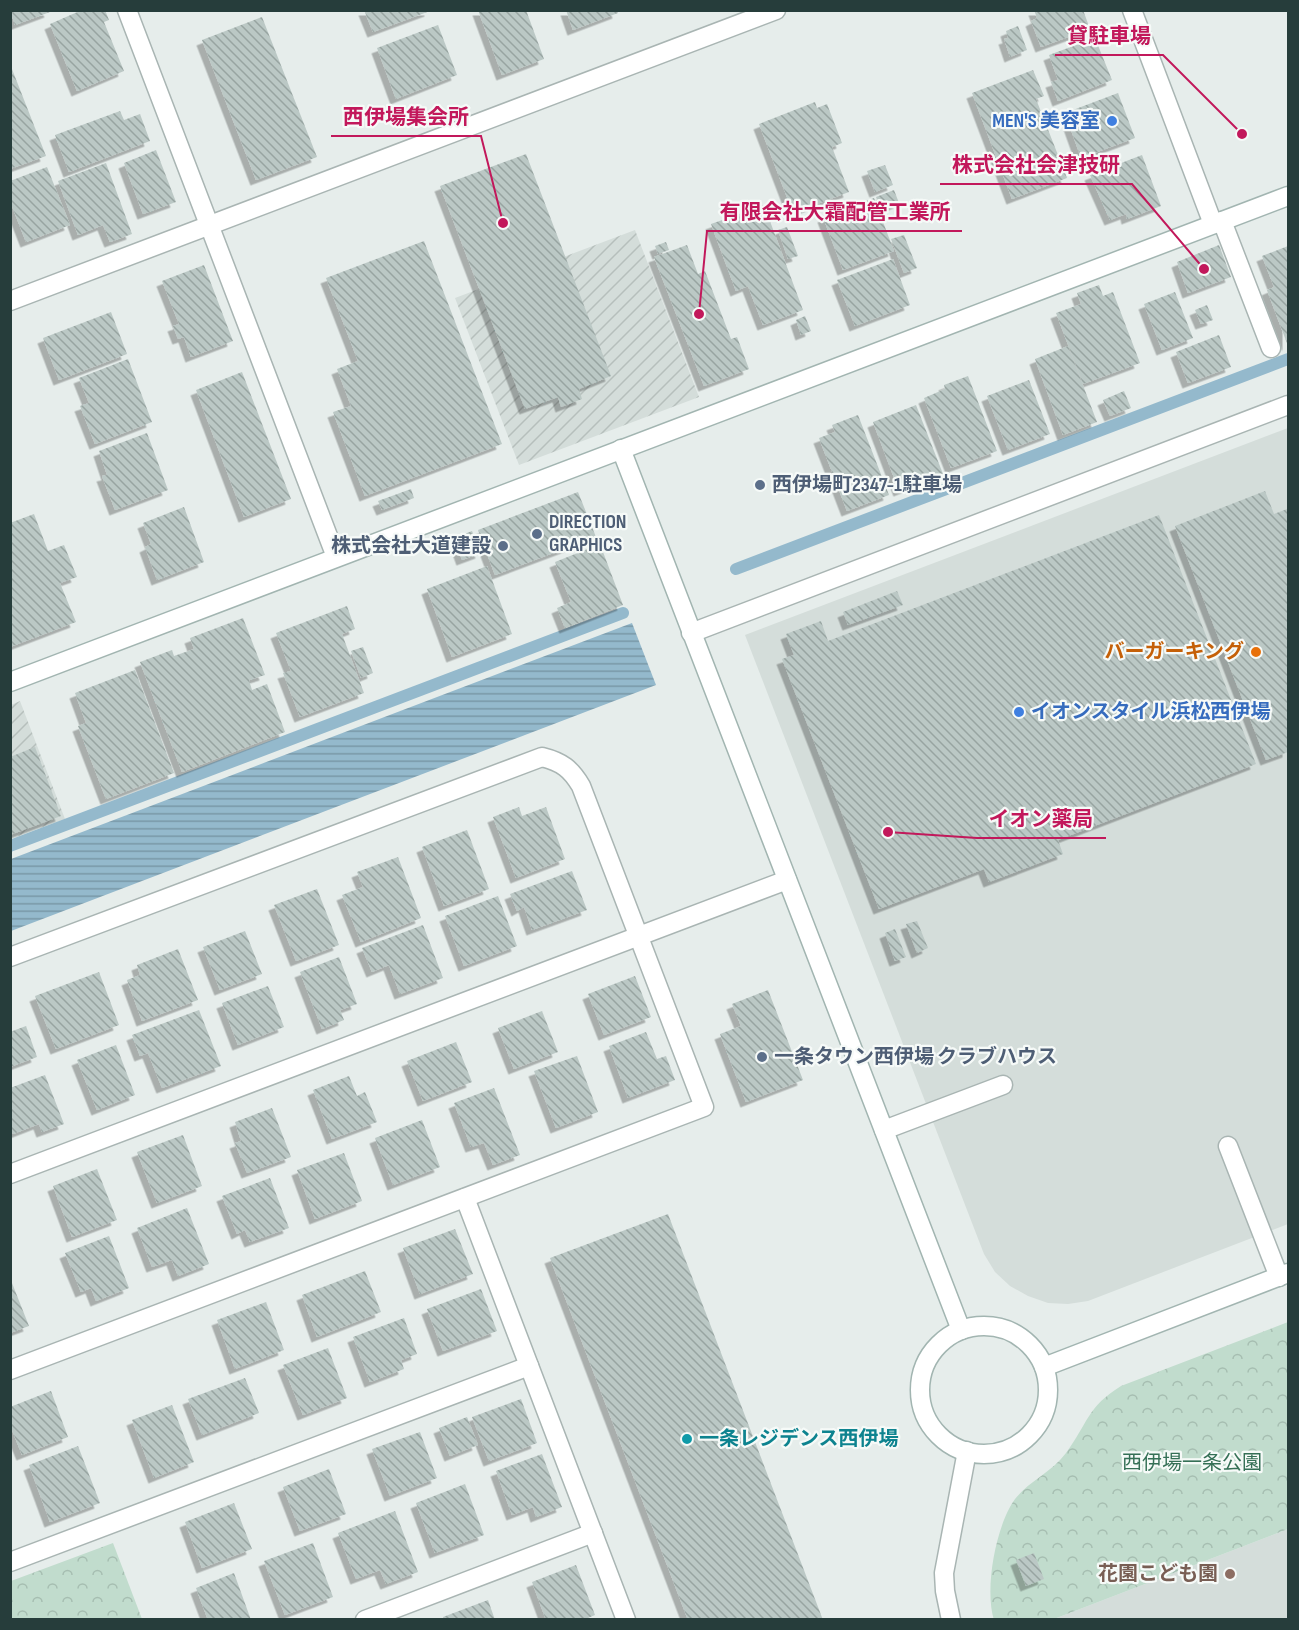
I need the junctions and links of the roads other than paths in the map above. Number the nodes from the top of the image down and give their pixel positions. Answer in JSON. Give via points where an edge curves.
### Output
{"nodes":[{"id":1,"x":127,"y":10,"type":"edge"},
{"id":2,"x":776,"y":10,"type":"edge"},
{"id":3,"x":1132,"y":10,"type":"edge"},
{"id":4,"x":1288,"y":196,"type":"edge"},
{"id":5,"x":1218,"y":222,"type":"junction"},
{"id":6,"x":210,"y":225,"type":"junction"},
{"id":7,"x":10,"y":301,"type":"edge"},
{"id":8,"x":1271,"y":348,"type":"dead end"},
{"id":9,"x":1288,"y":405,"type":"edge"},
{"id":10,"x":621,"y":449,"type":"junction"},
{"id":11,"x":336,"y":558,"type":"junction"},
{"id":12,"x":692,"y":633,"type":"junction"},
{"id":13,"x":10,"y":682,"type":"edge"},
{"id":14,"x":787,"y":880,"type":"junction"},
{"id":15,"x":639,"y":936,"type":"junction"},
{"id":16,"x":10,"y":957,"type":"edge"},
{"id":17,"x":1003,"y":1085,"type":"dead end"},
{"id":18,"x":884,"y":1130,"type":"junction"},
{"id":19,"x":1228,"y":1146,"type":"dead end"},
{"id":20,"x":10,"y":1174,"type":"edge"},
{"id":21,"x":465,"y":1198,"type":"junction"},
{"id":22,"x":1284,"y":1275,"type":"edge"},
{"id":23,"x":961,"y":1330,"type":"junction"},
{"id":24,"x":529,"y":1366,"type":"junction"},
{"id":25,"x":1044,"y":1367,"type":"junction"},
{"id":26,"x":10,"y":1370,"type":"edge"},
{"id":27,"x":967,"y":1451,"type":"junction"},
{"id":28,"x":593,"y":1533,"type":"junction"},
{"id":29,"x":10,"y":1562,"type":"edge"},
{"id":30,"x":365,"y":1620,"type":"edge"},
{"id":31,"x":626,"y":1620,"type":"edge"},
{"id":32,"x":951,"y":1620,"type":"edge"}],
"edges":[{"from":1,"to":6,"type":"street"},
{"from":2,"to":6,"type":"street"},
{"from":3,"to":5,"type":"street"},
{"from":4,"to":5,"type":"street"},
{"from":5,"to":8,"type":"street"},
{"from":5,"to":10,"type":"street"},
{"from":6,"to":7,"type":"street"},
{"from":6,"to":11,"type":"street"},
{"from":9,"to":12,"type":"street"},
{"from":10,"to":11,"type":"street"},
{"from":10,"to":12,"type":"street"},
{"from":11,"to":13,"type":"street"},
{"from":12,"to":14,"type":"street"},
{"from":14,"to":15,"type":"street"},
{"from":14,"to":18,"type":"street"},
{"from":15,"to":16,"type":"street","via":[[581,786],[572,771],[559,761],[542,757]]},
{"from":15,"to":20,"type":"street"},
{"from":15,"to":21,"type":"street","via":[[704,1107]]},
{"from":17,"to":18,"type":"street"},
{"from":18,"to":23,"type":"street"},
{"from":19,"to":22,"type":"street"},
{"from":21,"to":24,"type":"street"},
{"from":21,"to":26,"type":"street"},
{"from":22,"to":25,"type":"street"},
{"from":23,"to":25,"type":"street","via":[[988,1326],[1006,1329],[1035,1350]]},
{"from":23,"to":27,"type":"street","via":[[938,1345],[928,1359],[921,1377],[921,1395],[933,1429],[947,1442]]},
{"from":24,"to":28,"type":"street"},
{"from":24,"to":29,"type":"street"},
{"from":25,"to":27,"type":"street","via":[[1047,1402],[1031,1435],[999,1452]]},
{"from":27,"to":32,"type":"street","via":[[944,1573]]},
{"from":28,"to":30,"type":"street"},
{"from":28,"to":31,"type":"street"}]}
